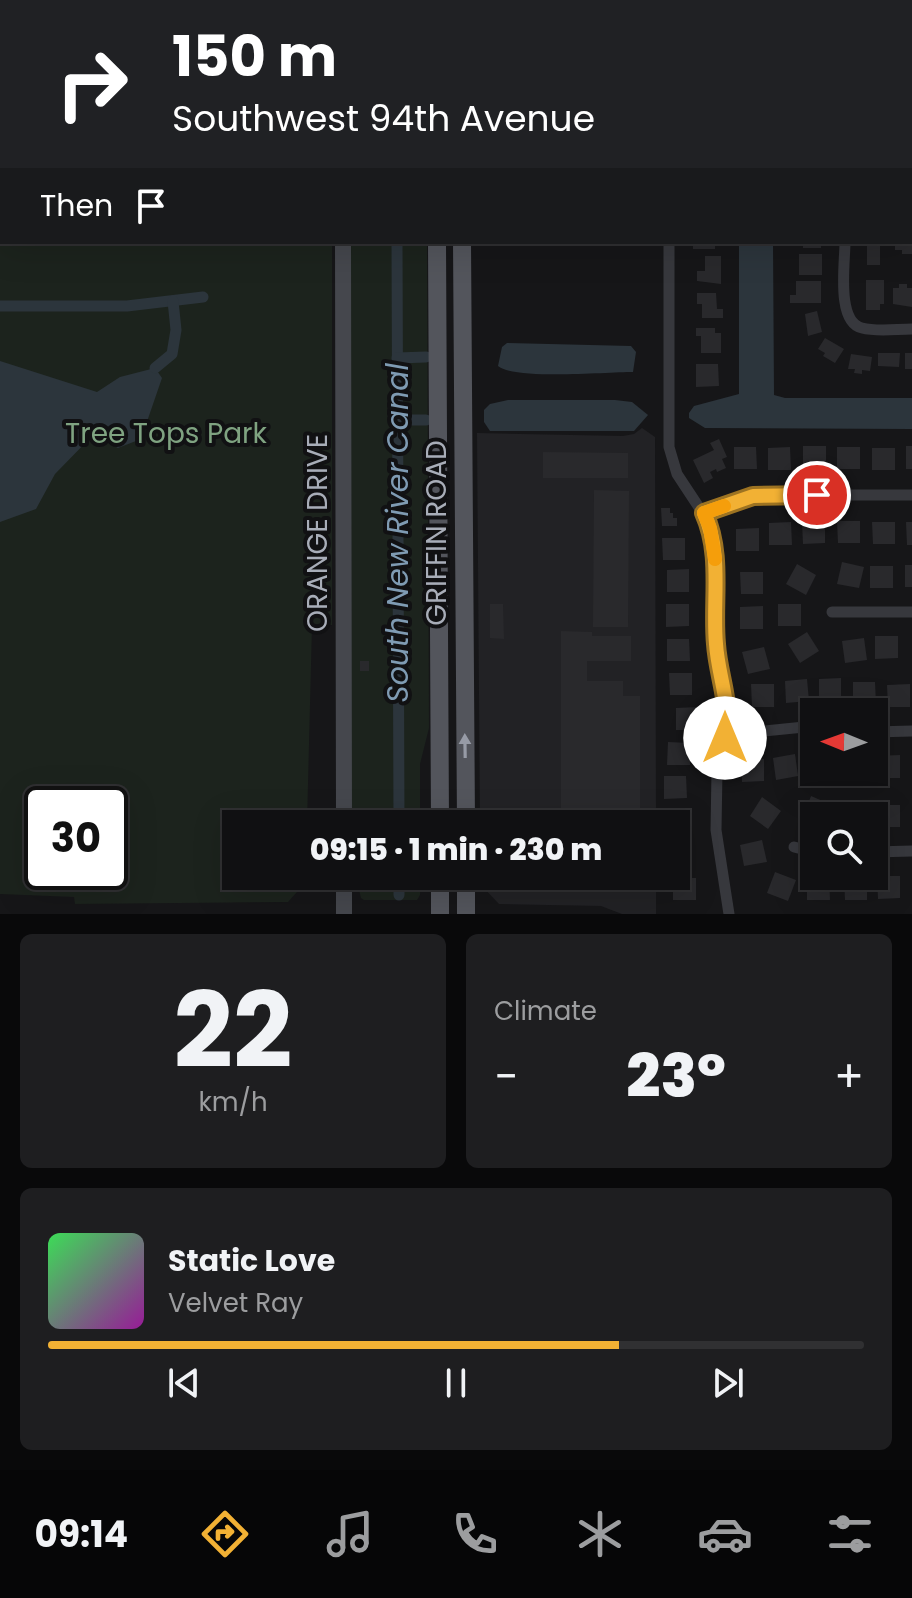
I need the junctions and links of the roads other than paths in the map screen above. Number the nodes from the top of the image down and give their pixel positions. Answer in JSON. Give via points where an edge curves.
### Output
{"nodes":[{"id":1,"x":343,"y":244,"type":"edge"},
{"id":2,"x":437,"y":244,"type":"edge"},
{"id":3,"x":455,"y":244,"type":"edge"},
{"id":4,"x":462,"y":244,"type":"edge"},
{"id":5,"x":669,"y":244,"type":"edge"},
{"id":6,"x":845,"y":244,"type":"edge"},
{"id":7,"x":462,"y":299,"type":"junction"},
{"id":8,"x":438,"y":328,"type":"junction"},
{"id":9,"x":912,"y":329,"type":"edge"},
{"id":10,"x":912,"y":495,"type":"edge"},
{"id":11,"x":464,"y":503,"type":"junction"},
{"id":12,"x":704,"y":513,"type":"junction"},
{"id":13,"x":832,"y":612,"type":"dead end"},
{"id":14,"x":912,"y":612,"type":"edge"},
{"id":15,"x":800,"y":727,"type":"edge"},
{"id":16,"x":727,"y":730,"type":"junction"},
{"id":17,"x":912,"y":731,"type":"edge"},
{"id":18,"x":888,"y":732,"type":"edge"},
{"id":19,"x":344,"y":810,"type":"edge"},
{"id":20,"x":440,"y":810,"type":"edge"},
{"id":21,"x":466,"y":810,"type":"edge"},
{"id":22,"x":794,"y":847,"type":"dead end"},
{"id":23,"x":800,"y":848,"type":"edge"},
{"id":24,"x":912,"y":851,"type":"edge"},
{"id":25,"x":888,"y":852,"type":"edge"},
{"id":26,"x":344,"y":890,"type":"edge"},
{"id":27,"x":440,"y":890,"type":"edge"},
{"id":28,"x":466,"y":890,"type":"edge"},
{"id":29,"x":344,"y":914,"type":"edge"},
{"id":30,"x":440,"y":914,"type":"edge"},
{"id":31,"x":466,"y":914,"type":"edge"},
{"id":32,"x":729,"y":914,"type":"edge"}],
"edges":[{"from":1,"to":19,"type":"street","name":"ORANGE DRIVE"},
{"from":2,"to":8,"type":"main road","name":"GRIFFIN ROAD"},
{"from":3,"to":7,"type":"main road"},
{"from":4,"to":7,"type":"main road","name":"GRIFFIN ROAD"},
{"from":5,"to":12,"type":"street","via":[[669,447],[677,474]]},
{"from":6,"to":9,"type":"street","via":[[845,307],[852,323],[870,329]]},
{"from":7,"to":11,"type":"main road","name":"GRIFFIN ROAD"},
{"from":8,"to":11,"type":"main road","via":[[449,363],[450,483]]},
{"from":8,"to":20,"type":"main road","name":"GRIFFIN ROAD"},
{"from":10,"to":12,"type":"street","via":[[764,495]]},
{"from":21,"to":11,"type":"main road","name":"GRIFFIN ROAD","one_way":true},
{"from":12,"to":16,"type":"street","via":[[714,550],[715,641]]},
{"from":13,"to":14,"type":"street"},
{"from":15,"to":16,"type":"street"},
{"from":16,"to":32,"type":"street","via":[[717,771],[716,830]]},
{"from":17,"to":18,"type":"street"},
{"from":22,"to":23,"type":"street"},
{"from":24,"to":25,"type":"street"},
{"from":26,"to":29,"type":"street"},
{"from":27,"to":30,"type":"main road"},
{"from":28,"to":31,"type":"main road"}]}
